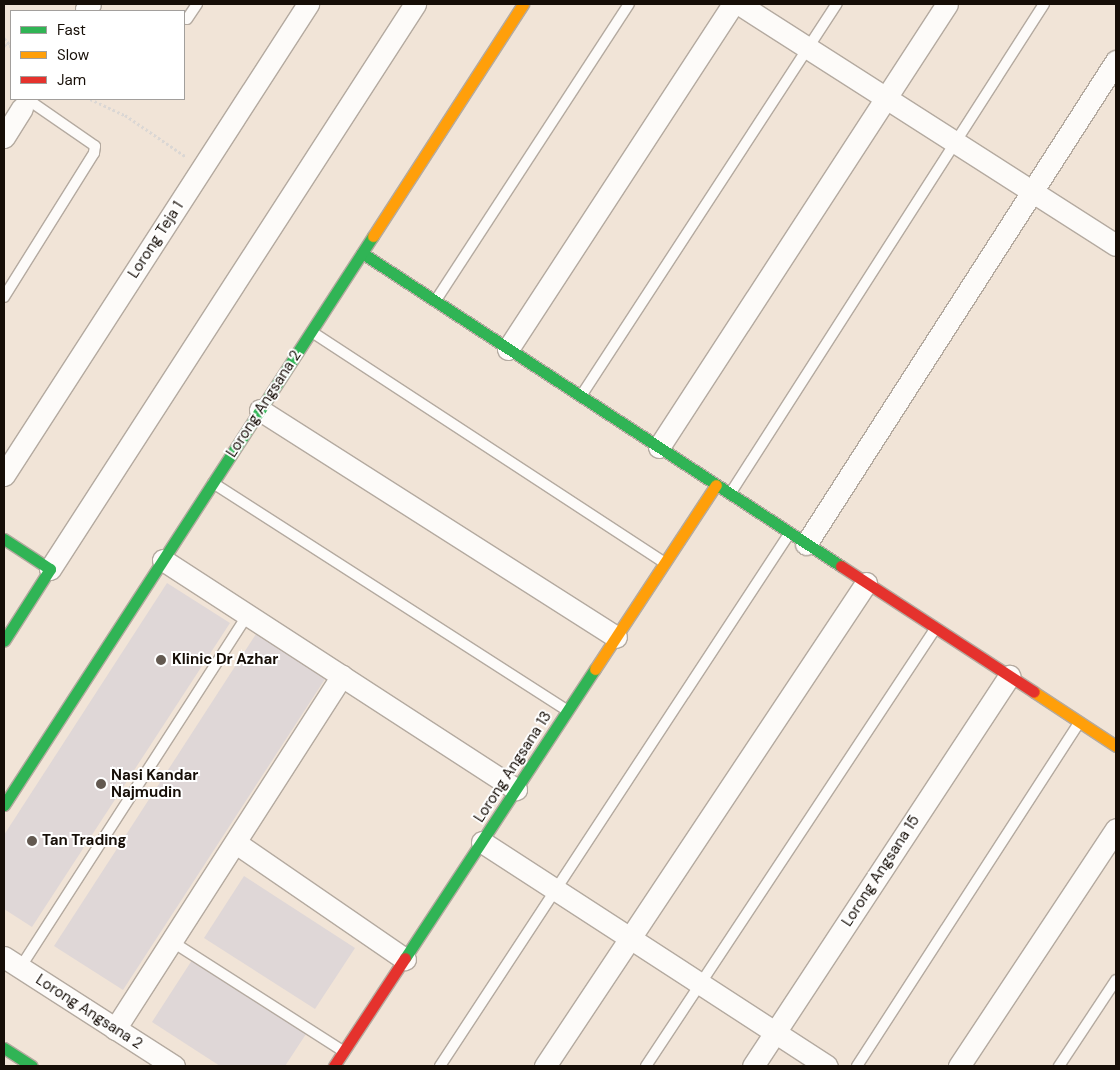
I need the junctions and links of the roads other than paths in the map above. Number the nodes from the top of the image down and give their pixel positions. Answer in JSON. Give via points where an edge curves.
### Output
{"nodes":[{"id":1,"x":197,"y":4,"type":"edge"},
{"id":2,"x":308,"y":4,"type":"edge"},
{"id":3,"x":415,"y":4,"type":"edge"},
{"id":4,"x":523,"y":4,"type":"edge"},
{"id":5,"x":629,"y":4,"type":"edge"},
{"id":6,"x":733,"y":4,"type":"edge"},
{"id":7,"x":739,"y":4,"type":"edge"},
{"id":8,"x":838,"y":4,"type":"edge"},
{"id":9,"x":947,"y":4,"type":"edge"},
{"id":10,"x":1044,"y":4,"type":"edge"},
{"id":11,"x":187,"y":19,"type":"dead end"},
{"id":12,"x":808,"y":48,"type":"junction"},
{"id":13,"x":1116,"y":61,"type":"edge"},
{"id":14,"x":887,"y":98,"type":"junction"},
{"id":15,"x":22,"y":108,"type":"joint"},
{"id":16,"x":4,"y":138,"type":"edge"},
{"id":17,"x":954,"y":142,"type":"junction"},
{"id":18,"x":1032,"y":192,"type":"junction"},
{"id":19,"x":1114,"y":238,"type":"edge"},
{"id":20,"x":362,"y":253,"type":"junction"},
{"id":21,"x":4,"y":297,"type":"edge"},
{"id":22,"x":435,"y":301,"type":"junction"},
{"id":23,"x":311,"y":332,"type":"junction"},
{"id":24,"x":508,"y":349,"type":"junction"},
{"id":25,"x":580,"y":396,"type":"junction"},
{"id":26,"x":260,"y":410,"type":"junction"},
{"id":27,"x":659,"y":447,"type":"junction"},
{"id":28,"x":4,"y":475,"type":"edge"},
{"id":29,"x":213,"y":483,"type":"junction"},
{"id":30,"x":716,"y":485,"type":"junction"},
{"id":31,"x":730,"y":494,"type":"junction"},
{"id":32,"x":798,"y":538,"type":"junction"},
{"id":33,"x":4,"y":539,"type":"edge"},
{"id":34,"x":163,"y":560,"type":"junction"},
{"id":35,"x":665,"y":563,"type":"junction"},
{"id":36,"x":50,"y":569,"type":"junction"},
{"id":37,"x":866,"y":582,"type":"junction"},
{"id":38,"x":248,"y":614,"type":"junction"},
{"id":39,"x":936,"y":628,"type":"junction"},
{"id":40,"x":616,"y":637,"type":"junction"},
{"id":41,"x":4,"y":641,"type":"edge"},
{"id":42,"x":342,"y":676,"type":"junction"},
{"id":43,"x":1009,"y":676,"type":"junction"},
{"id":44,"x":568,"y":711,"type":"junction"},
{"id":45,"x":1080,"y":722,"type":"junction"},
{"id":46,"x":1116,"y":746,"type":"edge"},
{"id":47,"x":516,"y":789,"type":"junction"},
{"id":48,"x":4,"y":805,"type":"edge"},
{"id":49,"x":1116,"y":829,"type":"edge"},
{"id":50,"x":482,"y":842,"type":"junction"},
{"id":51,"x":236,"y":843,"type":"junction"},
{"id":52,"x":554,"y":889,"type":"junction"},
{"id":53,"x":628,"y":937,"type":"junction"},
{"id":54,"x":171,"y":941,"type":"junction"},
{"id":55,"x":405,"y":959,"type":"junction"},
{"id":56,"x":12,"y":963,"type":"edge"},
{"id":57,"x":1116,"y":980,"type":"edge"},
{"id":58,"x":700,"y":984,"type":"junction"},
{"id":59,"x":115,"y":1029,"type":"junction"},
{"id":60,"x":775,"y":1033,"type":"junction"},
{"id":61,"x":4,"y":1048,"type":"edge"},
{"id":62,"x":344,"y":1052,"type":"junction"},
{"id":63,"x":32,"y":1066,"type":"edge"},
{"id":64,"x":174,"y":1066,"type":"edge"},
{"id":65,"x":334,"y":1066,"type":"edge"},
{"id":66,"x":440,"y":1066,"type":"edge"},
{"id":67,"x":545,"y":1066,"type":"edge"},
{"id":68,"x":646,"y":1066,"type":"edge"},
{"id":69,"x":753,"y":1066,"type":"edge"},
{"id":70,"x":827,"y":1066,"type":"edge"},
{"id":71,"x":856,"y":1066,"type":"edge"},
{"id":72,"x":959,"y":1066,"type":"edge"},
{"id":73,"x":1059,"y":1066,"type":"edge"}],
"edges":[{"from":1,"to":11,"type":"lane"},
{"from":2,"to":28,"type":"street","name":"Lorong Teja 1"},
{"from":3,"to":36,"type":"street"},
{"from":4,"to":20,"type":"street","name":"Lorong Angsana 2"},
{"from":5,"to":22,"type":"lane"},
{"from":6,"to":24,"type":"street"},
{"from":7,"to":12,"type":"street"},
{"from":8,"to":12,"type":"lane"},
{"from":9,"to":14,"type":"street"},
{"from":10,"to":17,"type":"lane"},
{"from":12,"to":14,"type":"street"},
{"from":12,"to":25,"type":"lane"},
{"from":13,"to":18,"type":"street"},
{"from":14,"to":17,"type":"street"},
{"from":14,"to":27,"type":"street"},
{"from":15,"to":16,"type":"street"},
{"from":15,"to":21,"type":"lane","via":[[27,103],[33,104],[95,146],[94,154]]},
{"from":17,"to":18,"type":"street"},
{"from":17,"to":31,"type":"lane"},
{"from":18,"to":19,"type":"street"},
{"from":18,"to":32,"type":"street"},
{"from":20,"to":22,"type":"street"},
{"from":20,"to":23,"type":"street","name":"Lorong Angsana 2"},
{"from":22,"to":24,"type":"street"},
{"from":23,"to":26,"type":"street","name":"Lorong Angsana 2"},
{"from":23,"to":35,"type":"lane"},
{"from":24,"to":25,"type":"street"},
{"from":25,"to":27,"type":"street"},
{"from":26,"to":29,"type":"street","name":"Lorong Angsana 2"},
{"from":26,"to":40,"type":"street"},
{"from":27,"to":30,"type":"street"},
{"from":29,"to":34,"type":"street","name":"Lorong Angsana 2"},
{"from":29,"to":44,"type":"lane"},
{"from":30,"to":31,"type":"street"},
{"from":30,"to":35,"type":"street","name":"Lorong Angsana 13"},
{"from":31,"to":32,"type":"street"},
{"from":32,"to":37,"type":"street"},
{"from":32,"to":52,"type":"lane"},
{"from":33,"to":36,"type":"street"},
{"from":34,"to":38,"type":"street"},
{"from":34,"to":48,"type":"street","name":"Lorong Angsana 2"},
{"from":35,"to":40,"type":"street","name":"Lorong Angsana 13"},
{"from":36,"to":41,"type":"street"},
{"from":37,"to":39,"type":"street"},
{"from":37,"to":53,"type":"street"},
{"from":38,"to":42,"type":"street"},
{"from":38,"to":56,"type":"lane"},
{"from":39,"to":43,"type":"street"},
{"from":39,"to":58,"type":"lane"},
{"from":40,"to":44,"type":"street","name":"Lorong Angsana 13"},
{"from":42,"to":47,"type":"street"},
{"from":42,"to":51,"type":"street"},
{"from":43,"to":45,"type":"street"},
{"from":43,"to":60,"type":"street","name":"Lorong Angsana 15"},
{"from":44,"to":47,"type":"street","name":"Lorong Angsana 13"},
{"from":45,"to":46,"type":"street"},
{"from":45,"to":71,"type":"lane"},
{"from":47,"to":50,"type":"street","name":"Lorong Angsana 13"},
{"from":49,"to":72,"type":"street"},
{"from":50,"to":52,"type":"street"},
{"from":50,"to":55,"type":"street","name":"Lorong Angsana 13"},
{"from":51,"to":54,"type":"street"},
{"from":51,"to":55,"type":"street"},
{"from":52,"to":53,"type":"street"},
{"from":52,"to":66,"type":"lane"},
{"from":53,"to":58,"type":"street"},
{"from":53,"to":67,"type":"street"},
{"from":54,"to":59,"type":"street"},
{"from":54,"to":62,"type":"lane"},
{"from":55,"to":62,"type":"street","name":"Lorong Angsana 13"},
{"from":56,"to":59,"type":"street","name":"Lorong Angsana 2"},
{"from":57,"to":73,"type":"lane"},
{"from":58,"to":60,"type":"street"},
{"from":58,"to":68,"type":"lane"},
{"from":59,"to":64,"type":"street","name":"Lorong Angsana 2"},
{"from":60,"to":69,"type":"street","name":"Lorong Angsana 15"},
{"from":60,"to":70,"type":"street"},
{"from":61,"to":63,"type":"street"},
{"from":62,"to":65,"type":"street","name":"Lorong Angsana 13"}]}
